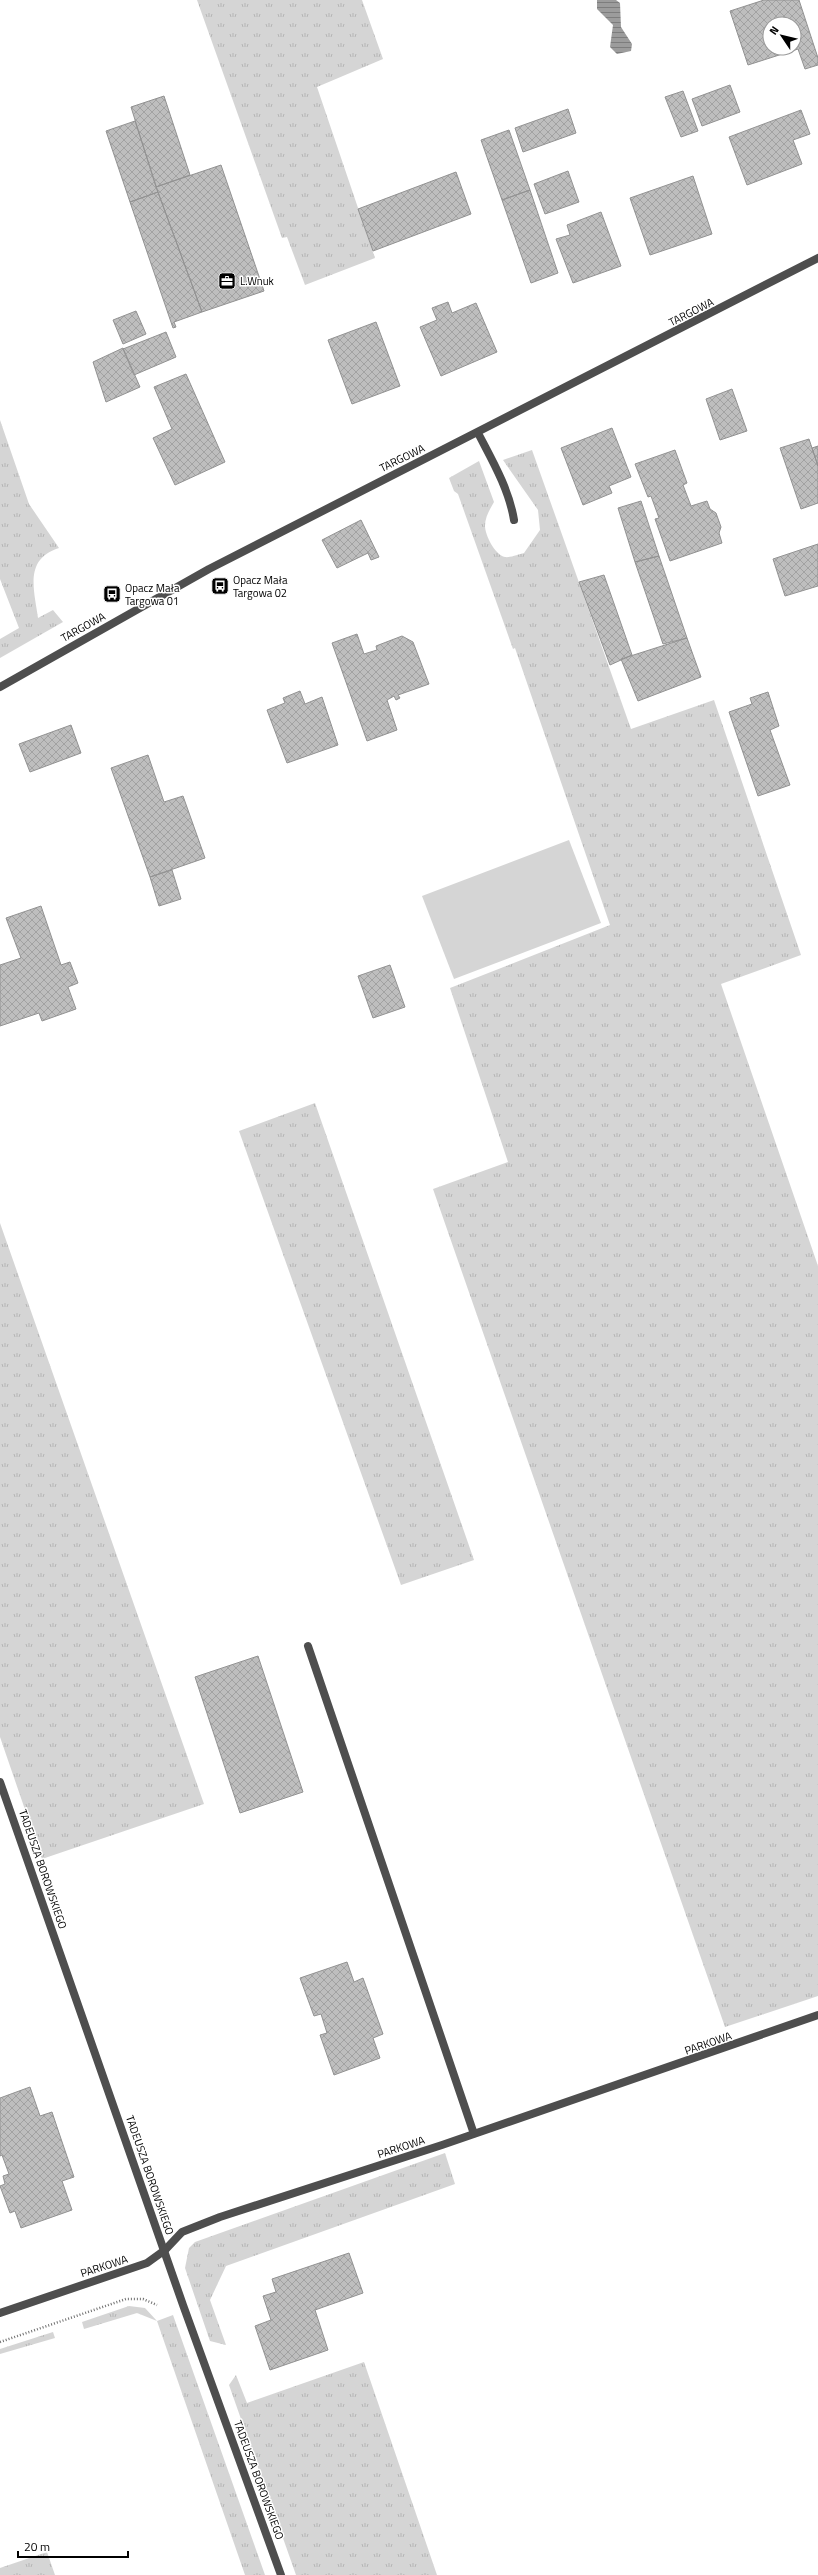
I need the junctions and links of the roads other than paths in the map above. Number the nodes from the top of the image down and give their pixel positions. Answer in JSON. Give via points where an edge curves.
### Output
{"nodes":[{"id":1,"x":818,"y":258,"type":"edge"},
{"id":2,"x":478,"y":433,"type":"junction"},
{"id":3,"x":514,"y":520,"type":"dead end"},
{"id":4,"x":0,"y":687,"type":"edge"},
{"id":5,"x":308,"y":1646,"type":"dead end"},
{"id":6,"x":0,"y":1782,"type":"edge"},
{"id":7,"x":818,"y":2015,"type":"edge"},
{"id":8,"x":474,"y":2134,"type":"junction"},
{"id":9,"x":165,"y":2250,"type":"junction"},
{"id":10,"x":0,"y":2313,"type":"edge"},
{"id":11,"x":282,"y":2575,"type":"edge"}],
"edges":[{"from":1,"to":2,"type":"street","name":"TARGOWA"},
{"from":2,"to":3,"type":"street","via":[[501,478]]},
{"from":2,"to":4,"type":"street","name":"TARGOWA","via":[[209,569]]},
{"from":5,"to":8,"type":"street"},
{"from":6,"to":9,"type":"street","name":"TADEUSZA BOROWSKIEGO"},
{"from":7,"to":8,"type":"street","name":"PARKOWA"},
{"from":8,"to":9,"type":"street","name":"PARKOWA","via":[[190,2228],[182,2232]]},
{"from":9,"to":10,"type":"street","name":"PARKOWA","via":[[147,2263]]},
{"from":9,"to":11,"type":"street","name":"TADEUSZA BOROWSKIEGO"}]}
